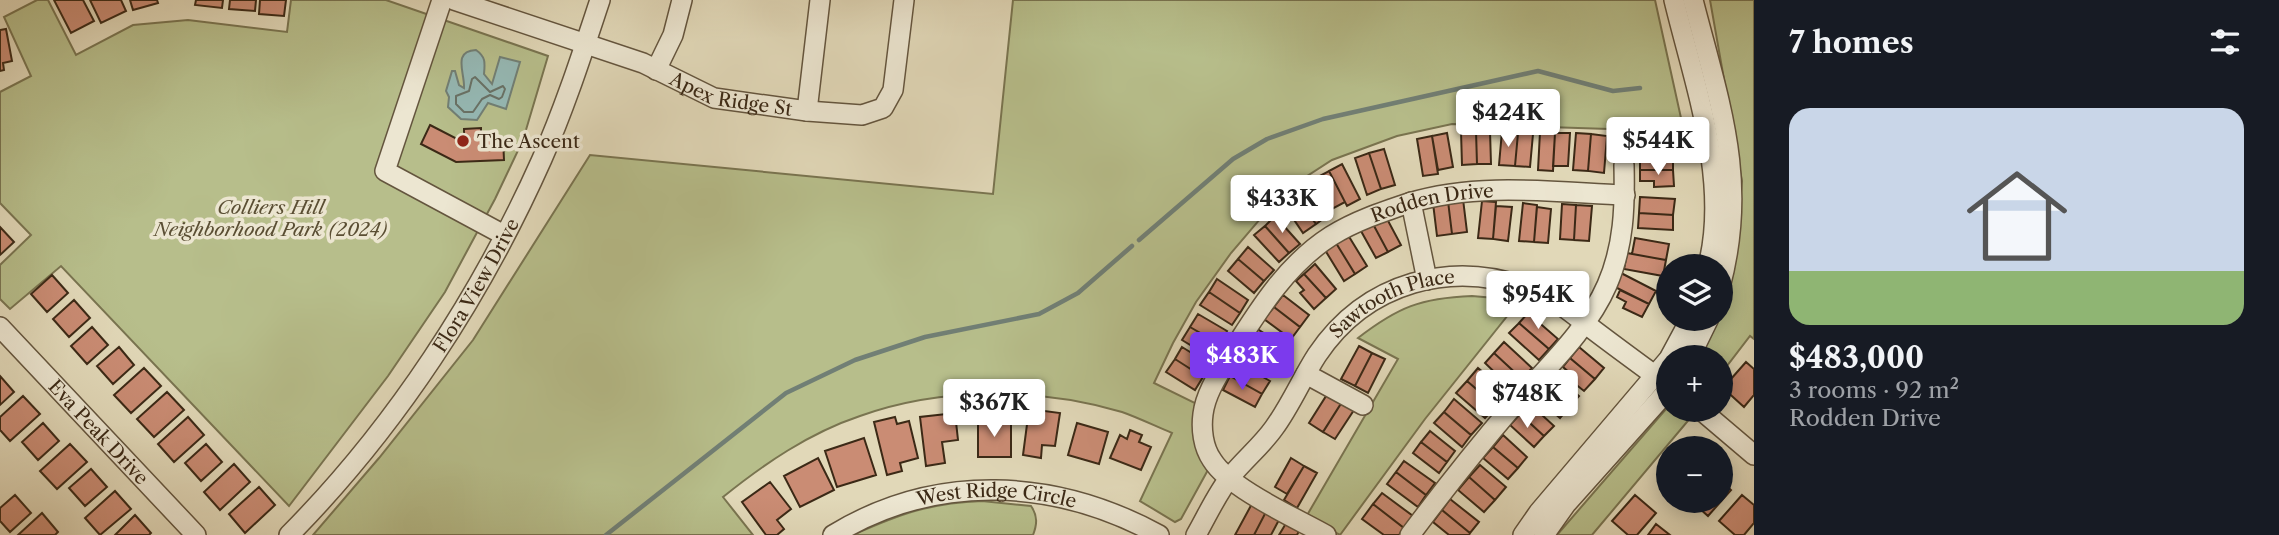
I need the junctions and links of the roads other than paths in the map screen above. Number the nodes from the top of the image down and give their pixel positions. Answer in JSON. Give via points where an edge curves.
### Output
{"nodes":[{"id":1,"x":442,"y":0,"type":"edge"},
{"id":2,"x":454,"y":0,"type":"edge"},
{"id":3,"x":600,"y":0,"type":"edge"},
{"id":4,"x":682,"y":0,"type":"edge"},
{"id":5,"x":820,"y":0,"type":"edge"},
{"id":6,"x":904,"y":0,"type":"edge"},
{"id":7,"x":1674,"y":0,"type":"edge"},
{"id":8,"x":1693,"y":0,"type":"edge"},
{"id":9,"x":585,"y":46,"type":"junction"},
{"id":10,"x":656,"y":70,"type":"junction"},
{"id":11,"x":807,"y":111,"type":"junction"},
{"id":12,"x":1624,"y":165,"type":"dead end"},
{"id":13,"x":1625,"y":195,"type":"junction"},
{"id":14,"x":1411,"y":202,"type":"junction"},
{"id":15,"x":504,"y":235,"type":"junction"},
{"id":16,"x":1710,"y":254,"type":"edge"},
{"id":17,"x":1728,"y":254,"type":"edge"},
{"id":18,"x":1427,"y":280,"type":"junction"},
{"id":19,"x":1584,"y":323,"type":"junction"},
{"id":20,"x":0,"y":327,"type":"edge"},
{"id":21,"x":1307,"y":374,"type":"junction"},
{"id":22,"x":1656,"y":378,"type":"edge"},
{"id":23,"x":1656,"y":392,"type":"edge"},
{"id":24,"x":1656,"y":394,"type":"edge"},
{"id":25,"x":1363,"y":405,"type":"dead end"},
{"id":26,"x":1715,"y":422,"type":"edge"},
{"id":27,"x":1754,"y":455,"type":"edge"},
{"id":28,"x":1230,"y":478,"type":"junction"},
{"id":29,"x":196,"y":535,"type":"edge"},
{"id":30,"x":289,"y":535,"type":"edge"},
{"id":31,"x":832,"y":535,"type":"edge"},
{"id":32,"x":1159,"y":535,"type":"edge"},
{"id":33,"x":1196,"y":535,"type":"edge"},
{"id":34,"x":1326,"y":535,"type":"edge"},
{"id":35,"x":1410,"y":535,"type":"edge"},
{"id":36,"x":1523,"y":535,"type":"edge"},
{"id":37,"x":1544,"y":535,"type":"edge"}],
"edges":[{"from":1,"to":15,"type":"street","via":[[385,171]]},
{"from":2,"to":9,"type":"street","name":"Apex Ridge St"},
{"from":3,"to":9,"type":"street","name":"Flora View Drive"},
{"from":4,"to":10,"type":"street","via":[[673,35]]},
{"from":5,"to":11,"type":"street"},
{"from":6,"to":11,"type":"street","name":"Apex Ridge St","via":[[893,90],[883,108],[862,115]]},
{"from":7,"to":16,"type":"street","via":[[1709,143],[1716,215]]},
{"from":8,"to":17,"type":"street","via":[[1727,136],[1733,183]]},
{"from":9,"to":10,"type":"street","name":"Apex Ridge St"},
{"from":9,"to":15,"type":"street","name":"Flora View Drive","via":[[541,160]]},
{"from":10,"to":11,"type":"street","name":"Apex Ridge St","via":[[714,99]]},
{"from":12,"to":13,"type":"street"},
{"from":13,"to":14,"type":"street","name":"Rodden Drive","via":[[1487,190],[1450,192]]},
{"from":13,"to":19,"type":"street","via":[[1621,243],[1607,286]]},
{"from":14,"to":18,"type":"street"},
{"from":14,"to":28,"type":"street","name":"Rodden Drive","via":[[1330,236],[1296,264],[1262,306],[1208,393],[1203,414],[1203,439],[1212,460]]},
{"from":15,"to":30,"type":"street","name":"Flora View Drive","via":[[416,381],[354,463]]},
{"from":18,"to":19,"type":"street","name":"Sawtooth Place","via":[[1483,277],[1507,282],[1535,290]]},
{"from":18,"to":21,"type":"street","name":"Sawtooth Place","via":[[1374,299],[1354,314],[1317,355]]},
{"from":19,"to":22,"type":"street","name":"Sawtooth Place"},
{"from":19,"to":35,"type":"street","via":[[1471,455]]},
{"from":20,"to":29,"type":"street","name":"Eva Peak Drive"},
{"from":21,"to":25,"type":"street"},
{"from":21,"to":28,"type":"street","name":"Sawtooth Place","via":[[1273,429]]},
{"from":23,"to":36,"type":"street","via":[[1539,512]]},
{"from":24,"to":37,"type":"street"},
{"from":26,"to":27,"type":"street"},
{"from":28,"to":33,"type":"street","name":"Sawtooth Place"},
{"from":28,"to":34,"type":"street","name":"Rodden Drive"},
{"from":31,"to":32,"type":"street","name":"West Ridge Circle","via":[[882,510],[981,489],[1075,499]]}]}
